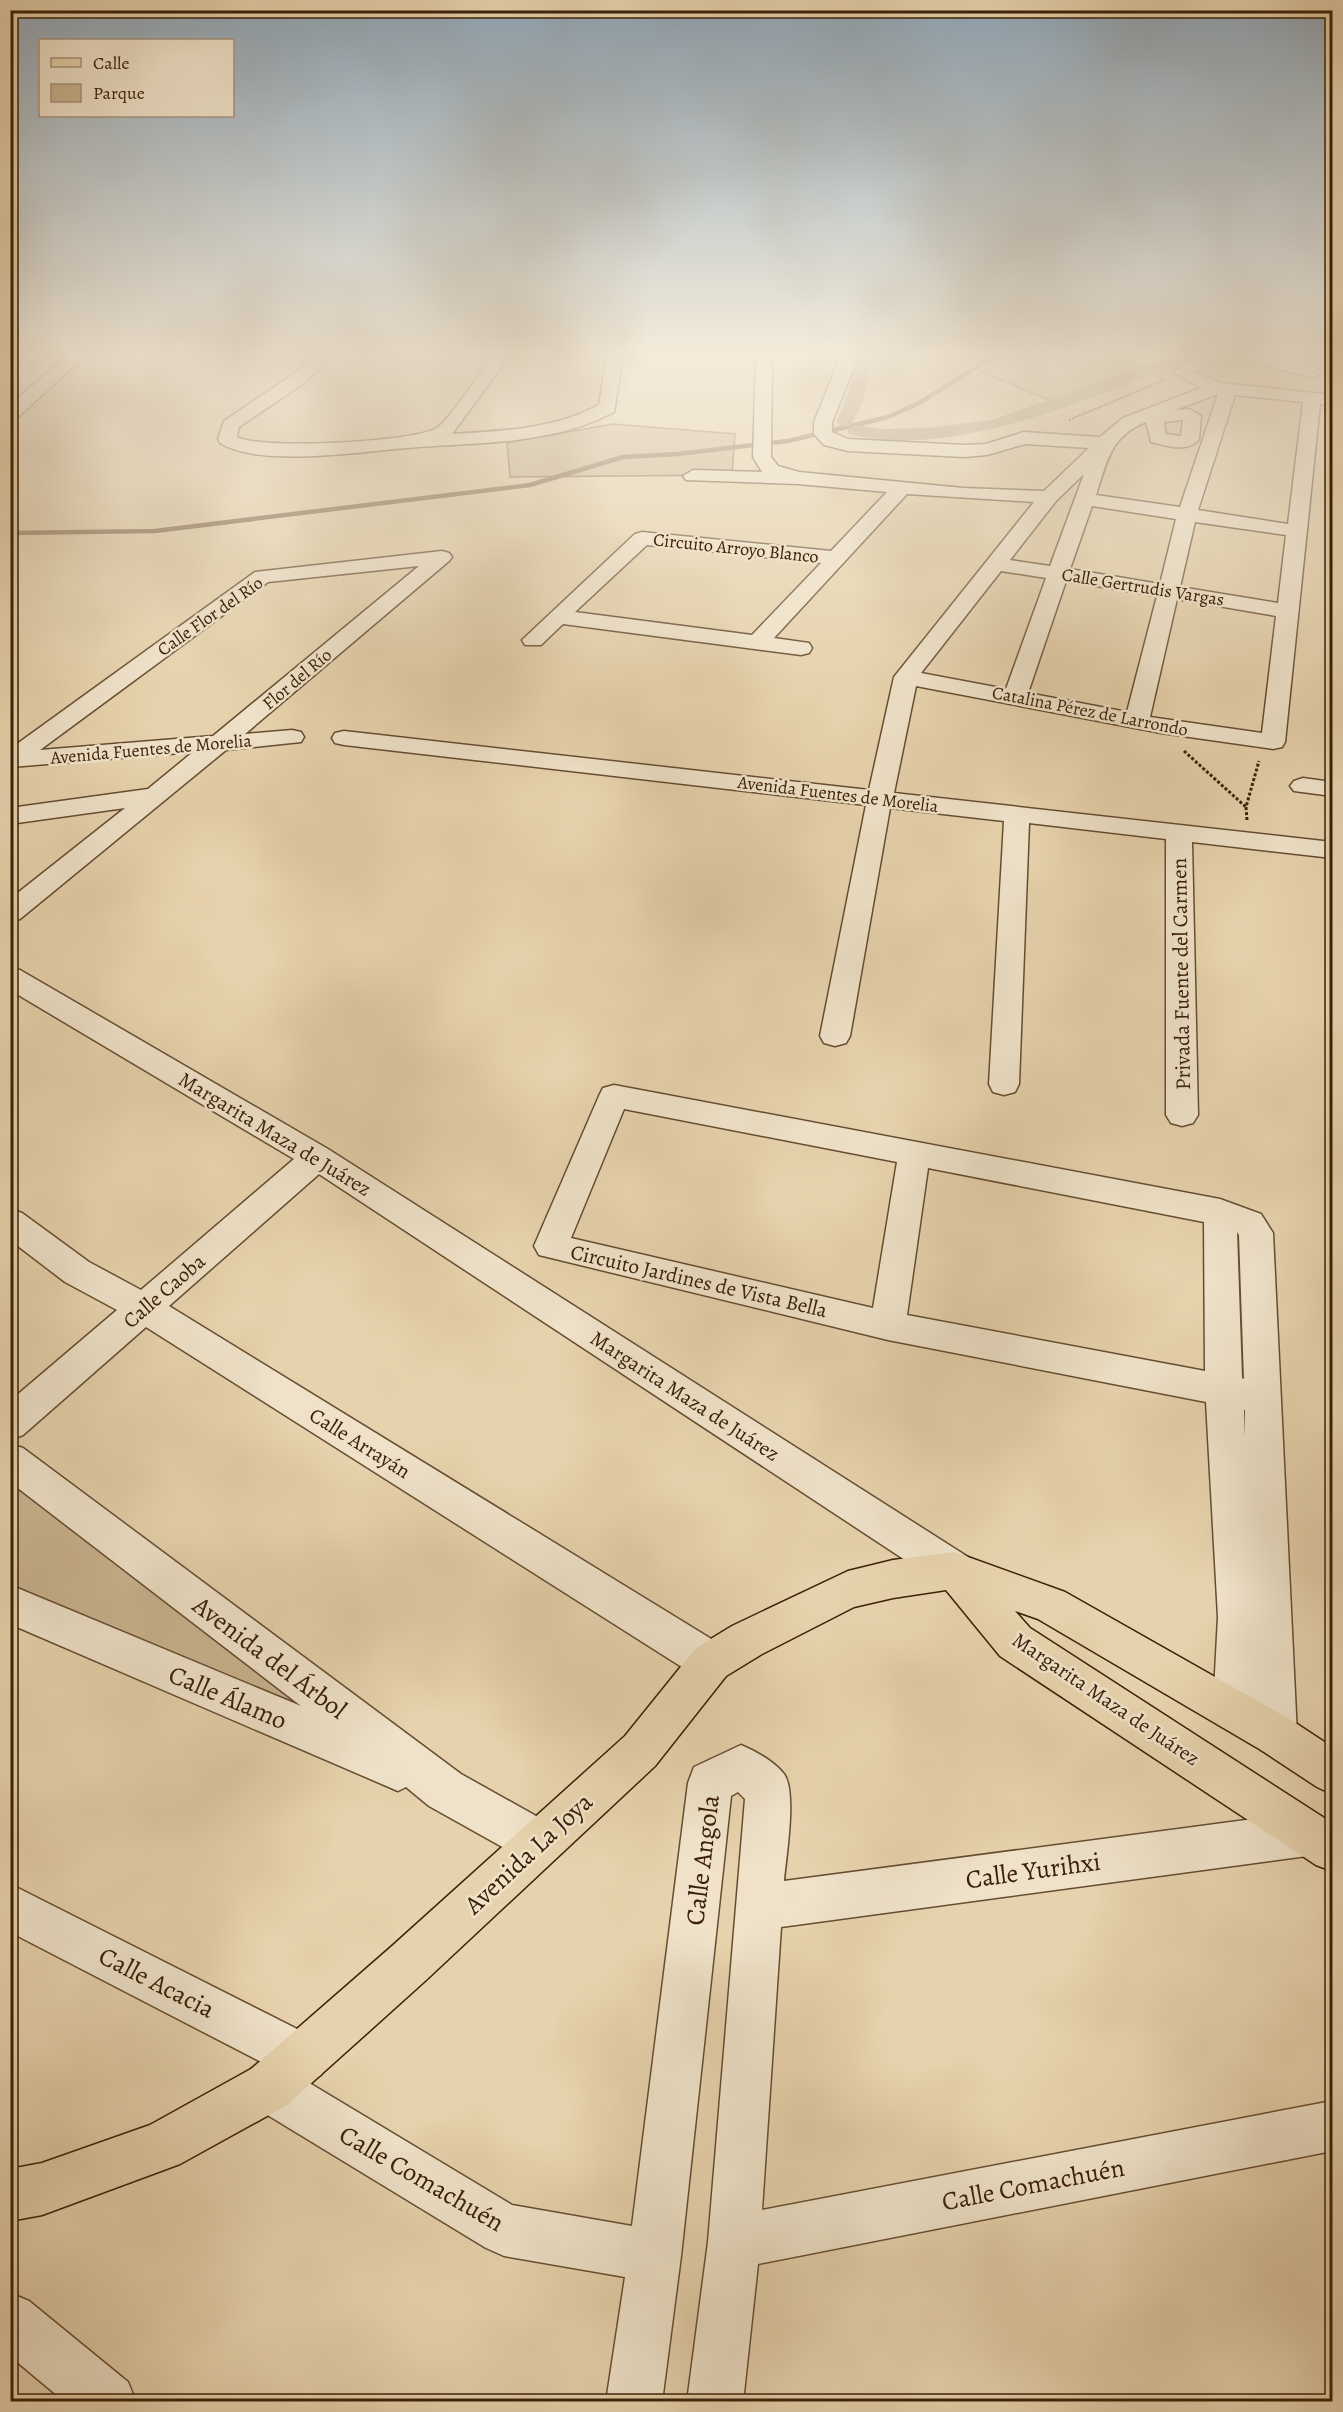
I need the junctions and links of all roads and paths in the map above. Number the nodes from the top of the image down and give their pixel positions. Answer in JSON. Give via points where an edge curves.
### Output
{"nodes":[{"id":1,"x":747,"y":468,"type":"edge"},
{"id":2,"x":1079,"y":468,"type":"edge"},
{"id":3,"x":1095,"y":468,"type":"edge"},
{"id":4,"x":1200,"y":468,"type":"edge"},
{"id":5,"x":1310,"y":468,"type":"edge"},
{"id":6,"x":767,"y":473,"type":"junction"},
{"id":7,"x":693,"y":476,"type":"dead end"},
{"id":8,"x":903,"y":487,"type":"junction"},
{"id":9,"x":963,"y":494,"type":"junction"},
{"id":10,"x":1049,"y":497,"type":"junction"},
{"id":11,"x":1083,"y":499,"type":"junction"},
{"id":12,"x":1187,"y":515,"type":"junction"},
{"id":13,"x":1029,"y":523,"type":"junction"},
{"id":14,"x":1298,"y":531,"type":"junction"},
{"id":15,"x":442,"y":558,"type":"joint"},
{"id":16,"x":835,"y":558,"type":"junction"},
{"id":17,"x":998,"y":564,"type":"junction"},
{"id":18,"x":1057,"y":574,"type":"junction"},
{"id":19,"x":1168,"y":591,"type":"junction"},
{"id":20,"x":1288,"y":611,"type":"junction"},
{"id":21,"x":560,"y":616,"type":"junction"},
{"id":22,"x":532,"y":640,"type":"dead end"},
{"id":23,"x":758,"y":642,"type":"junction"},
{"id":24,"x":801,"y":648,"type":"dead end"},
{"id":25,"x":906,"y":677,"type":"junction"},
{"id":26,"x":1015,"y":697,"type":"junction"},
{"id":27,"x":1137,"y":721,"type":"junction"},
{"id":28,"x":1161,"y":726,"type":"junction"},
{"id":29,"x":292,"y":737,"type":"dead end"},
{"id":30,"x":344,"y":738,"type":"dead end"},
{"id":31,"x":221,"y":742,"type":"junction"},
{"id":32,"x":1269,"y":743,"type":"junction"},
{"id":33,"x":11,"y":760,"type":"edge"},
{"id":34,"x":1304,"y":786,"type":"dead end"},
{"id":35,"x":1332,"y":789,"type":"edge"},
{"id":36,"x":157,"y":795,"type":"junction"},
{"id":37,"x":880,"y":798,"type":"junction"},
{"id":38,"x":1246,"y":807,"type":"junction"},
{"id":39,"x":1017,"y":815,"type":"junction"},
{"id":40,"x":10,"y":816,"type":"edge"},
{"id":41,"x":1179,"y":832,"type":"junction"},
{"id":42,"x":1253,"y":840,"type":"junction"},
{"id":43,"x":1331,"y":850,"type":"edge"},
{"id":44,"x":1332,"y":877,"type":"edge"},
{"id":45,"x":14,"y":905,"type":"edge"},
{"id":46,"x":10,"y":977,"type":"edge"},
{"id":47,"x":835,"y":1036,"type":"dead end"},
{"id":48,"x":1004,"y":1084,"type":"dead end"},
{"id":49,"x":1182,"y":1115,"type":"dead end"},
{"id":50,"x":914,"y":1153,"type":"junction"},
{"id":51,"x":317,"y":1157,"type":"junction"},
{"id":52,"x":1220,"y":1212,"type":"junction"},
{"id":53,"x":10,"y":1222,"type":"edge"},
{"id":54,"x":144,"y":1308,"type":"junction"},
{"id":55,"x":888,"y":1326,"type":"junction"},
{"id":56,"x":1224,"y":1392,"type":"junction"},
{"id":57,"x":1264,"y":1398,"type":"junction"},
{"id":58,"x":10,"y":1424,"type":"edge"},
{"id":59,"x":10,"y":1460,"type":"edge"},
{"id":60,"x":954,"y":1570,"type":"junction"},
{"id":61,"x":10,"y":1604,"type":"edge"},
{"id":62,"x":711,"y":1662,"type":"junction"},
{"id":63,"x":1234,"y":1710,"type":"junction"},
{"id":64,"x":1276,"y":1735,"type":"junction"},
{"id":65,"x":1332,"y":1772,"type":"edge"},
{"id":66,"x":445,"y":1790,"type":"junction"},
{"id":67,"x":1319,"y":1841,"type":"edge"},
{"id":68,"x":538,"y":1842,"type":"junction"},
{"id":69,"x":10,"y":1907,"type":"edge"},
{"id":70,"x":759,"y":1907,"type":"junction"},
{"id":71,"x":286,"y":2073,"type":"junction"},
{"id":72,"x":1332,"y":2126,"type":"edge"},
{"id":73,"x":10,"y":2195,"type":"edge"},
{"id":74,"x":734,"y":2242,"type":"junction"},
{"id":75,"x":655,"y":2256,"type":"junction"},
{"id":76,"x":10,"y":2320,"type":"edge"},
{"id":77,"x":108,"y":2402,"type":"edge"},
{"id":78,"x":634,"y":2402,"type":"edge"},
{"id":79,"x":715,"y":2402,"type":"edge"}],
"edges":[{"from":1,"to":6,"type":"street"},
{"from":2,"to":10,"type":"street"},
{"from":3,"to":11,"type":"street"},
{"from":4,"to":12,"type":"street"},
{"from":5,"to":14,"type":"street"},
{"from":6,"to":7,"type":"street"},
{"from":6,"to":8,"type":"street"},
{"from":8,"to":9,"type":"street"},
{"from":8,"to":16,"type":"street","name":"Circuito Arroyo Blanco"},
{"from":9,"to":10,"type":"street"},
{"from":9,"to":13,"type":"street"},
{"from":10,"to":13,"type":"street"},
{"from":11,"to":12,"type":"street"},
{"from":11,"to":18,"type":"street"},
{"from":12,"to":14,"type":"street"},
{"from":12,"to":19,"type":"street"},
{"from":13,"to":17,"type":"street"},
{"from":14,"to":20,"type":"street"},
{"from":15,"to":31,"type":"street","name":"Flor del Río"},
{"from":15,"to":33,"type":"street","name":"Calle Flor del Río","via":[[262,576]]},
{"from":16,"to":21,"type":"street","name":"Circuito Arroyo Blanco","via":[[642,538]]},
{"from":16,"to":23,"type":"street","name":"Circuito Arroyo Blanco"},
{"from":17,"to":18,"type":"street","name":"Calle Gertrudis Vargas"},
{"from":17,"to":25,"type":"street"},
{"from":18,"to":19,"type":"street","name":"Calle Gertrudis Vargas"},
{"from":18,"to":26,"type":"street"},
{"from":19,"to":20,"type":"street","name":"Calle Gertrudis Vargas"},
{"from":19,"to":27,"type":"street"},
{"from":20,"to":32,"type":"street"},
{"from":21,"to":22,"type":"street","name":"Circuito Arroyo Blanco"},
{"from":21,"to":23,"type":"street"},
{"from":23,"to":24,"type":"street"},
{"from":25,"to":26,"type":"street","name":"Catalina Pérez de Larrondo"},
{"from":25,"to":37,"type":"street"},
{"from":26,"to":27,"type":"street","name":"Catalina Pérez de Larrondo"},
{"from":27,"to":28,"type":"street","name":"Catalina Pérez de Larrondo"},
{"from":28,"to":32,"type":"street","name":"Catalina Pérez de Larrondo"},
{"from":28,"to":38,"type":"path","via":[[1213,780]]},
{"from":29,"to":31,"type":"street","name":"Avenida Fuentes de Morelia"},
{"from":30,"to":37,"type":"street","name":"Avenida Fuentes de Morelia"},
{"from":31,"to":33,"type":"street","name":"Avenida Fuentes de Morelia"},
{"from":31,"to":36,"type":"street","name":"Flor del Río"},
{"from":32,"to":38,"type":"path"},
{"from":34,"to":35,"type":"street"},
{"from":36,"to":40,"type":"street"},
{"from":36,"to":45,"type":"street","name":"Flor del Río"},
{"from":37,"to":39,"type":"street","name":"Avenida Fuentes de Morelia"},
{"from":37,"to":47,"type":"street"},
{"from":38,"to":42,"type":"path"},
{"from":39,"to":41,"type":"street","name":"Avenida Fuentes de Morelia"},
{"from":39,"to":48,"type":"street"},
{"from":41,"to":42,"type":"street","name":"Avenida Fuentes de Morelia"},
{"from":41,"to":49,"type":"street","name":"Privada Fuente del Carmen"},
{"from":42,"to":43,"type":"street","name":"Avenida Fuentes de Morelia"},
{"from":43,"to":44,"type":"street"},
{"from":46,"to":51,"type":"street","name":"Margarita Maza de Juárez"},
{"from":50,"to":52,"type":"street","name":"Circuito Jardines de Vista Bella"},
{"from":50,"to":55,"type":"street"},
{"from":50,"to":55,"type":"street","name":"Circuito Jardines de Vista Bella","via":[[614,1096],[551,1246]]},
{"from":51,"to":54,"type":"street","name":"Calle Caoba"},
{"from":51,"to":60,"type":"street","name":"Margarita Maza de Juárez"},
{"from":52,"to":56,"type":"street"},
{"from":52,"to":57,"type":"street","name":"Circuito Jardines de Vista Bella","via":[[1249,1223],[1256,1233]]},
{"from":53,"to":54,"type":"street","name":"Calle Arrayán","via":[[76,1272]]},
{"from":54,"to":58,"type":"street","name":"Calle Caoba"},
{"from":54,"to":62,"type":"street","name":"Calle Arrayán"},
{"from":55,"to":56,"type":"street","name":"Circuito Jardines de Vista Bella"},
{"from":56,"to":57,"type":"street","name":"Circuito Jardines de Vista Bella"},
{"from":56,"to":63,"type":"street","via":[[1238,1617]]},
{"from":57,"to":64,"type":"street","name":"Circuito Jardines de Vista Bella"},
{"from":59,"to":66,"type":"street","name":"Avenida del Árbol"},
{"from":60,"to":62,"type":"main road","name":"Avenida La Joya","via":[[848,1590]]},
{"from":60,"to":63,"type":"main road","name":"Avenida La Joya","via":[[1051,1605]]},
{"from":60,"to":67,"type":"main road","name":"Margarita Maza de Juárez","via":[[1015,1642]]},
{"from":61,"to":66,"type":"street","name":"Calle Álamo"},
{"from":62,"to":68,"type":"main road","name":"Avenida La Joya","via":[[640,1751]]},
{"from":63,"to":64,"type":"main road"},
{"from":64,"to":65,"type":"main road"},
{"from":66,"to":68,"type":"street","name":"Avenida del Árbol"},
{"from":67,"to":70,"type":"street","name":"Calle Yurihxi"},
{"from":68,"to":71,"type":"main road","name":"Avenida La Joya"},
{"from":69,"to":71,"type":"street","name":"Calle Acacia"},
{"from":70,"to":74,"type":"street","name":"Calle Angola"},
{"from":70,"to":75,"type":"street","name":"Calle Angola","via":[[768,1789],[741,1767],[710,1783]]},
{"from":71,"to":73,"type":"main road","name":"Avenida La Joya","via":[[162,2145],[42,2189]]},
{"from":71,"to":75,"type":"street","name":"Calle Comachuén","via":[[504,2230]]},
{"from":72,"to":74,"type":"street","name":"Calle Comachuén"},
{"from":74,"to":79,"type":"street","name":"Calle Angola"},
{"from":75,"to":78,"type":"street","name":"Calle Angola"},
{"from":76,"to":77,"type":"street"}]}
